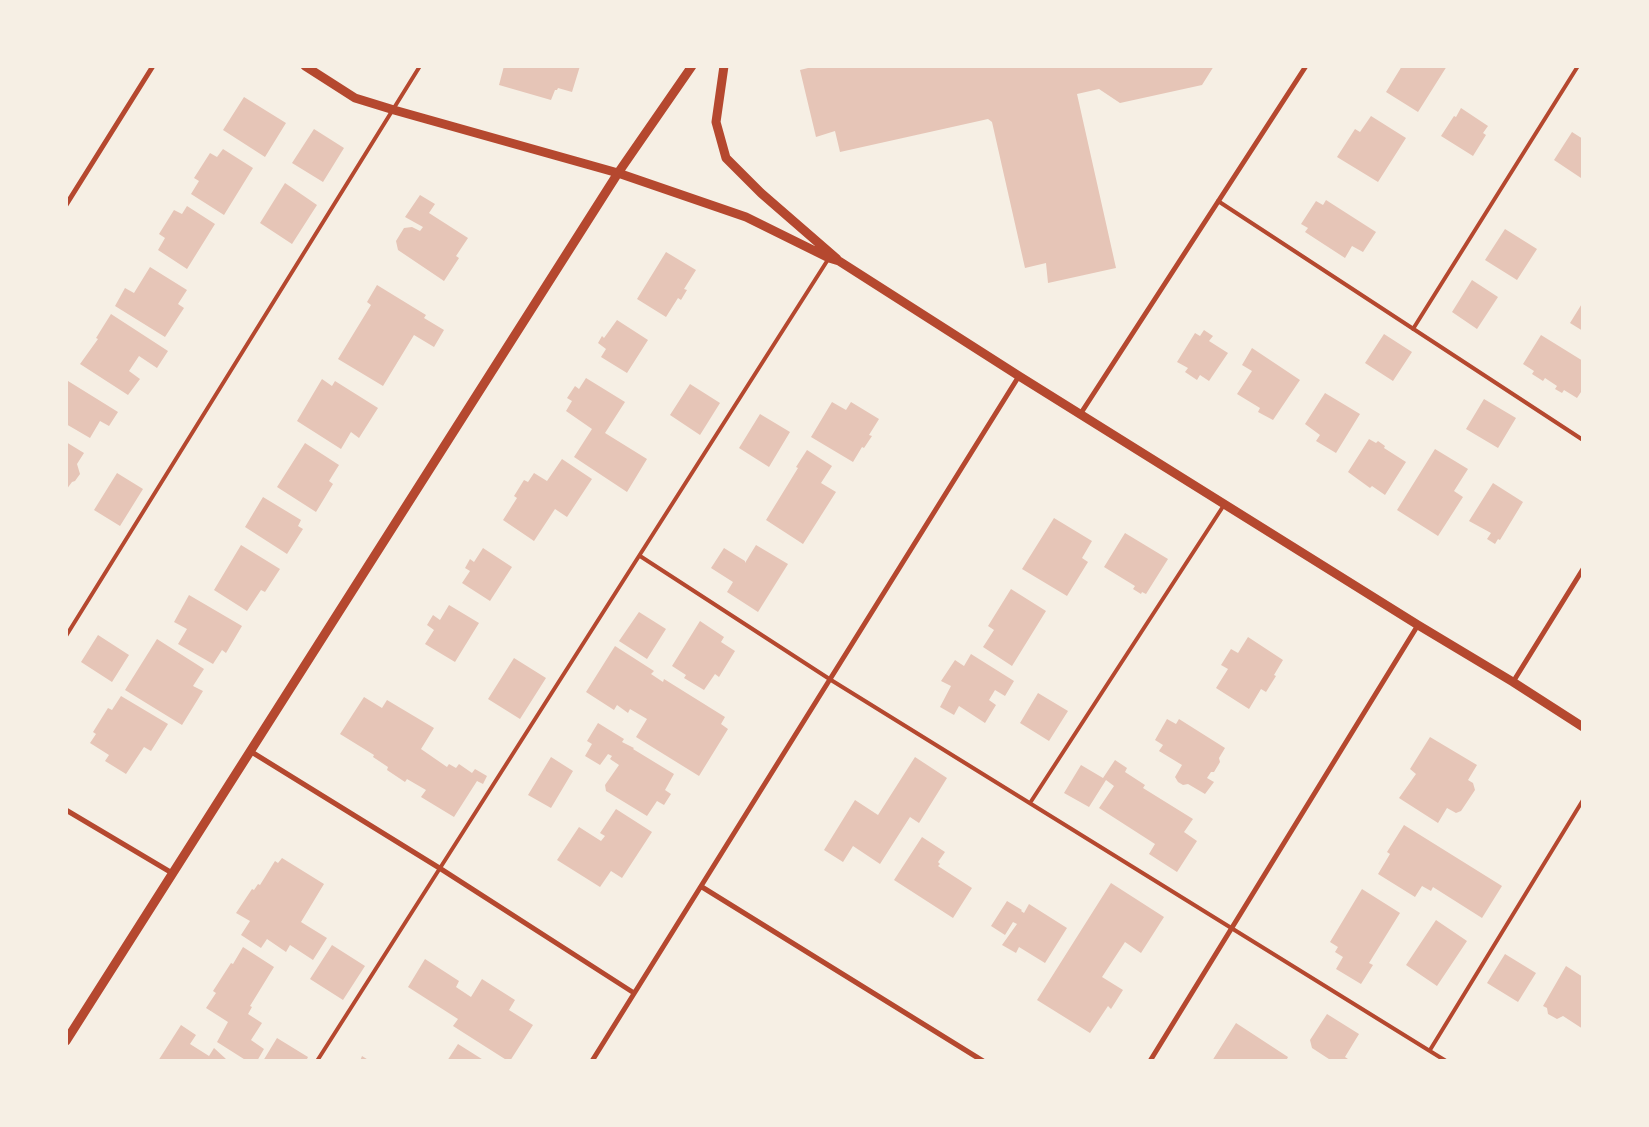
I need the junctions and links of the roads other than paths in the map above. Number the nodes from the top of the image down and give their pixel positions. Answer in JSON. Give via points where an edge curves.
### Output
{"nodes":[{"id":1,"x":153,"y":66,"type":"edge"},
{"id":2,"x":305,"y":66,"type":"edge"},
{"id":3,"x":420,"y":66,"type":"edge"},
{"id":4,"x":692,"y":66,"type":"edge"},
{"id":5,"x":724,"y":66,"type":"edge"},
{"id":6,"x":1306,"y":66,"type":"edge"},
{"id":7,"x":1578,"y":66,"type":"edge"},
{"id":8,"x":394,"y":110,"type":"junction"},
{"id":9,"x":618,"y":173,"type":"junction"},
{"id":10,"x":1218,"y":201,"type":"junction"},
{"id":11,"x":66,"y":205,"type":"edge"},
{"id":12,"x":829,"y":258,"type":"junction"},
{"id":13,"x":839,"y":261,"type":"junction"},
{"id":14,"x":1413,"y":329,"type":"junction"},
{"id":15,"x":1019,"y":376,"type":"junction"},
{"id":16,"x":1081,"y":413,"type":"junction"},
{"id":17,"x":1583,"y":440,"type":"edge"},
{"id":18,"x":1225,"y":504,"type":"junction"},
{"id":19,"x":640,"y":556,"type":"junction"},
{"id":20,"x":1583,"y":569,"type":"edge"},
{"id":21,"x":1418,"y":625,"type":"junction"},
{"id":22,"x":66,"y":636,"type":"edge"},
{"id":23,"x":830,"y":680,"type":"junction"},
{"id":24,"x":1513,"y":682,"type":"junction"},
{"id":25,"x":1583,"y":727,"type":"edge"},
{"id":26,"x":250,"y":752,"type":"junction"},
{"id":27,"x":1583,"y":800,"type":"edge"},
{"id":28,"x":1030,"y":803,"type":"junction"},
{"id":29,"x":66,"y":810,"type":"edge"},
{"id":30,"x":441,"y":869,"type":"junction"},
{"id":31,"x":172,"y":873,"type":"junction"},
{"id":32,"x":702,"y":887,"type":"junction"},
{"id":33,"x":1232,"y":928,"type":"junction"},
{"id":34,"x":634,"y":993,"type":"junction"},
{"id":35,"x":66,"y":1041,"type":"edge"},
{"id":36,"x":1430,"y":1050,"type":"junction"},
{"id":37,"x":317,"y":1061,"type":"edge"},
{"id":38,"x":592,"y":1061,"type":"edge"},
{"id":39,"x":982,"y":1061,"type":"edge"},
{"id":40,"x":1150,"y":1061,"type":"edge"},
{"id":41,"x":1446,"y":1061,"type":"edge"}],
"edges":[{"from":1,"to":11,"type":"street"},
{"from":2,"to":8,"type":"street","via":[[356,98]]},
{"from":3,"to":8,"type":"lane"},
{"from":4,"to":9,"type":"street"},
{"from":5,"to":13,"type":"street","via":[[716,122],[726,158]]},
{"from":6,"to":10,"type":"street"},
{"from":7,"to":14,"type":"lane"},
{"from":8,"to":9,"type":"street"},
{"from":8,"to":22,"type":"lane"},
{"from":9,"to":12,"type":"street","via":[[746,217]]},
{"from":9,"to":26,"type":"street"},
{"from":10,"to":14,"type":"lane"},
{"from":10,"to":16,"type":"street"},
{"from":12,"to":13,"type":"street"},
{"from":12,"to":19,"type":"lane"},
{"from":13,"to":15,"type":"street"},
{"from":14,"to":17,"type":"lane"},
{"from":15,"to":16,"type":"street"},
{"from":15,"to":23,"type":"street"},
{"from":16,"to":18,"type":"street"},
{"from":18,"to":21,"type":"street"},
{"from":18,"to":28,"type":"lane"},
{"from":19,"to":23,"type":"lane"},
{"from":19,"to":30,"type":"lane"},
{"from":20,"to":24,"type":"street"},
{"from":21,"to":24,"type":"street"},
{"from":21,"to":33,"type":"street"},
{"from":23,"to":28,"type":"lane"},
{"from":23,"to":32,"type":"street"},
{"from":24,"to":25,"type":"street"},
{"from":26,"to":30,"type":"street"},
{"from":26,"to":31,"type":"street"},
{"from":27,"to":36,"type":"lane"},
{"from":28,"to":33,"type":"lane"},
{"from":29,"to":31,"type":"street"},
{"from":30,"to":34,"type":"street"},
{"from":30,"to":37,"type":"lane"},
{"from":31,"to":35,"type":"street"},
{"from":32,"to":34,"type":"street"},
{"from":32,"to":39,"type":"street"},
{"from":33,"to":36,"type":"lane"},
{"from":33,"to":40,"type":"street"},
{"from":34,"to":38,"type":"street"},
{"from":36,"to":41,"type":"lane"}]}
